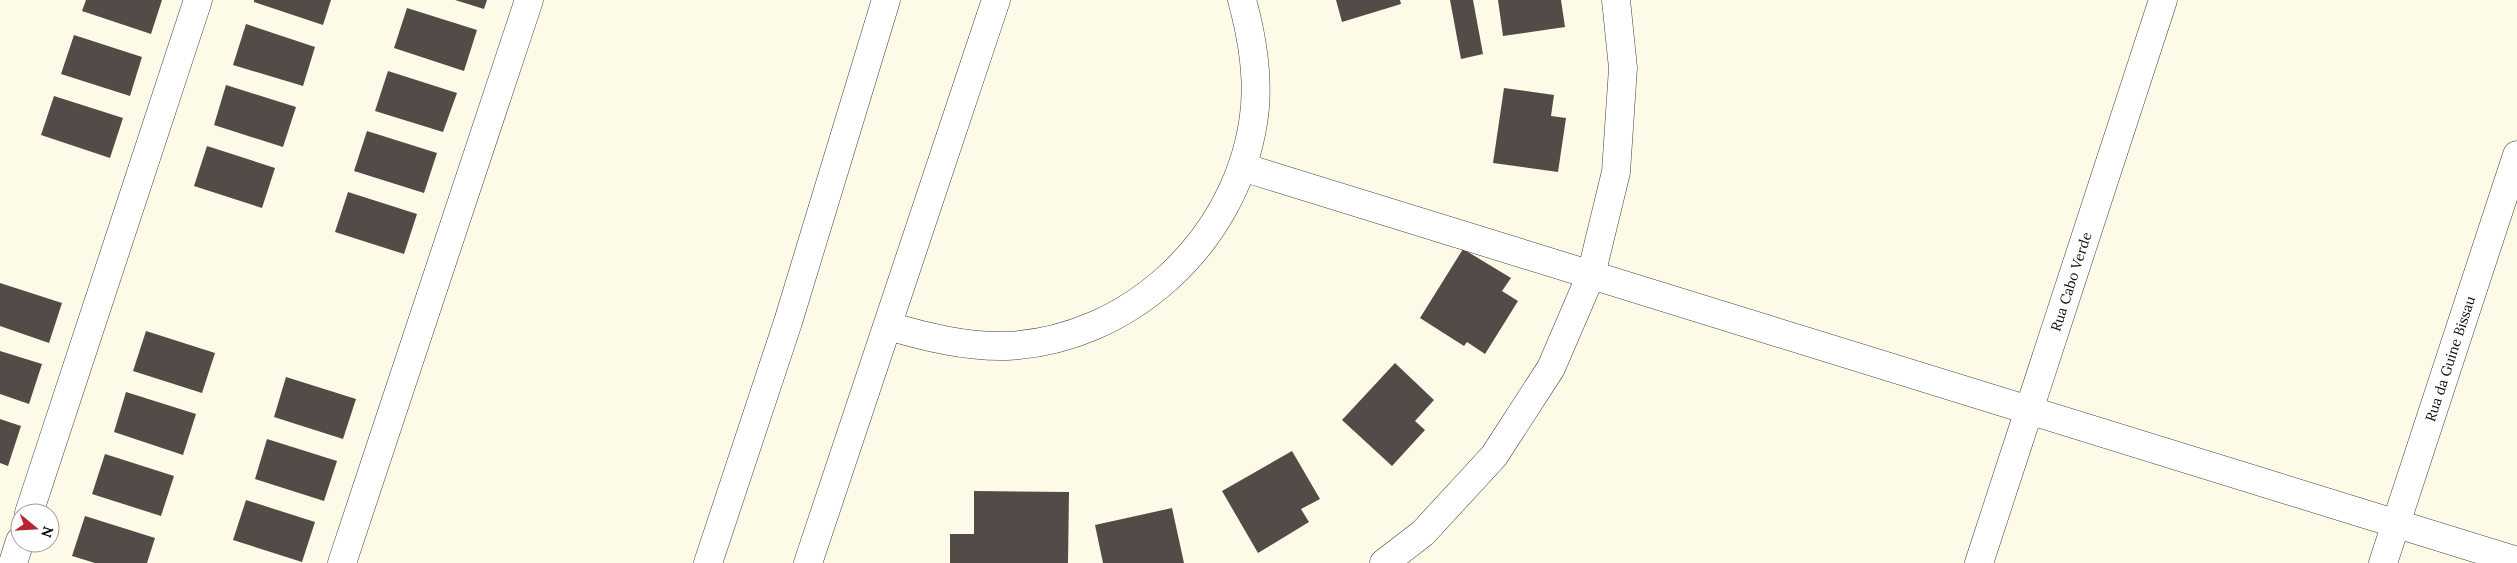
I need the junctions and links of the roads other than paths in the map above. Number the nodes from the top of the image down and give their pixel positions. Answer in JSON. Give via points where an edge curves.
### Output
{"nodes":[{"id":1,"x":198,"y":0,"type":"edge"},
{"id":2,"x":529,"y":0,"type":"edge"},
{"id":3,"x":886,"y":0,"type":"edge"},
{"id":4,"x":996,"y":0,"type":"edge"},
{"id":5,"x":1242,"y":0,"type":"edge"},
{"id":6,"x":1616,"y":0,"type":"edge"},
{"id":7,"x":2163,"y":0,"type":"edge"},
{"id":8,"x":2517,"y":155,"type":"edge"},
{"id":9,"x":1242,"y":167,"type":"junction"},
{"id":10,"x":1591,"y":275,"type":"junction"},
{"id":11,"x":888,"y":326,"type":"junction"},
{"id":12,"x":2028,"y":410,"type":"junction"},
{"id":13,"x":32,"y":503,"type":"edge"},
{"id":14,"x":2396,"y":523,"type":"junction"},
{"id":15,"x":2517,"y":561,"type":"edge"},
{"id":16,"x":342,"y":563,"type":"edge"},
{"id":17,"x":708,"y":563,"type":"edge"},
{"id":18,"x":808,"y":563,"type":"edge"},
{"id":19,"x":1384,"y":563,"type":"edge"},
{"id":20,"x":1979,"y":563,"type":"edge"},
{"id":21,"x":2383,"y":563,"type":"edge"}],
"edges":[{"from":1,"to":13,"type":"street"},
{"from":2,"to":16,"type":"street"},
{"from":3,"to":17,"type":"street","via":[[788,322]]},
{"from":4,"to":11,"type":"street"},
{"from":5,"to":9,"type":"street","via":[[1252,34],[1256,78],[1253,123]]},
{"from":6,"to":10,"type":"street","via":[[1623,68],[1616,172]]},
{"from":7,"to":12,"type":"street","name":"Rua Cabo Verde"},
{"from":8,"to":14,"type":"street","name":"Rua da Guine Bissau"},
{"from":9,"to":10,"type":"street"},
{"from":9,"to":11,"type":"street","via":[[1219,215],[1200,245],[1176,272],[1134,305],[1094,326],[1051,340],[1007,346],[965,345]]},
{"from":10,"to":12,"type":"street"},
{"from":10,"to":19,"type":"street","via":[[1551,368],[1494,456],[1423,532]]},
{"from":11,"to":18,"type":"street"},
{"from":12,"to":14,"type":"street"},
{"from":12,"to":20,"type":"street","name":"Rua Cabo Verde"},
{"from":14,"to":15,"type":"street"},
{"from":14,"to":21,"type":"street","name":"Rua da Guine Bissau"}]}
